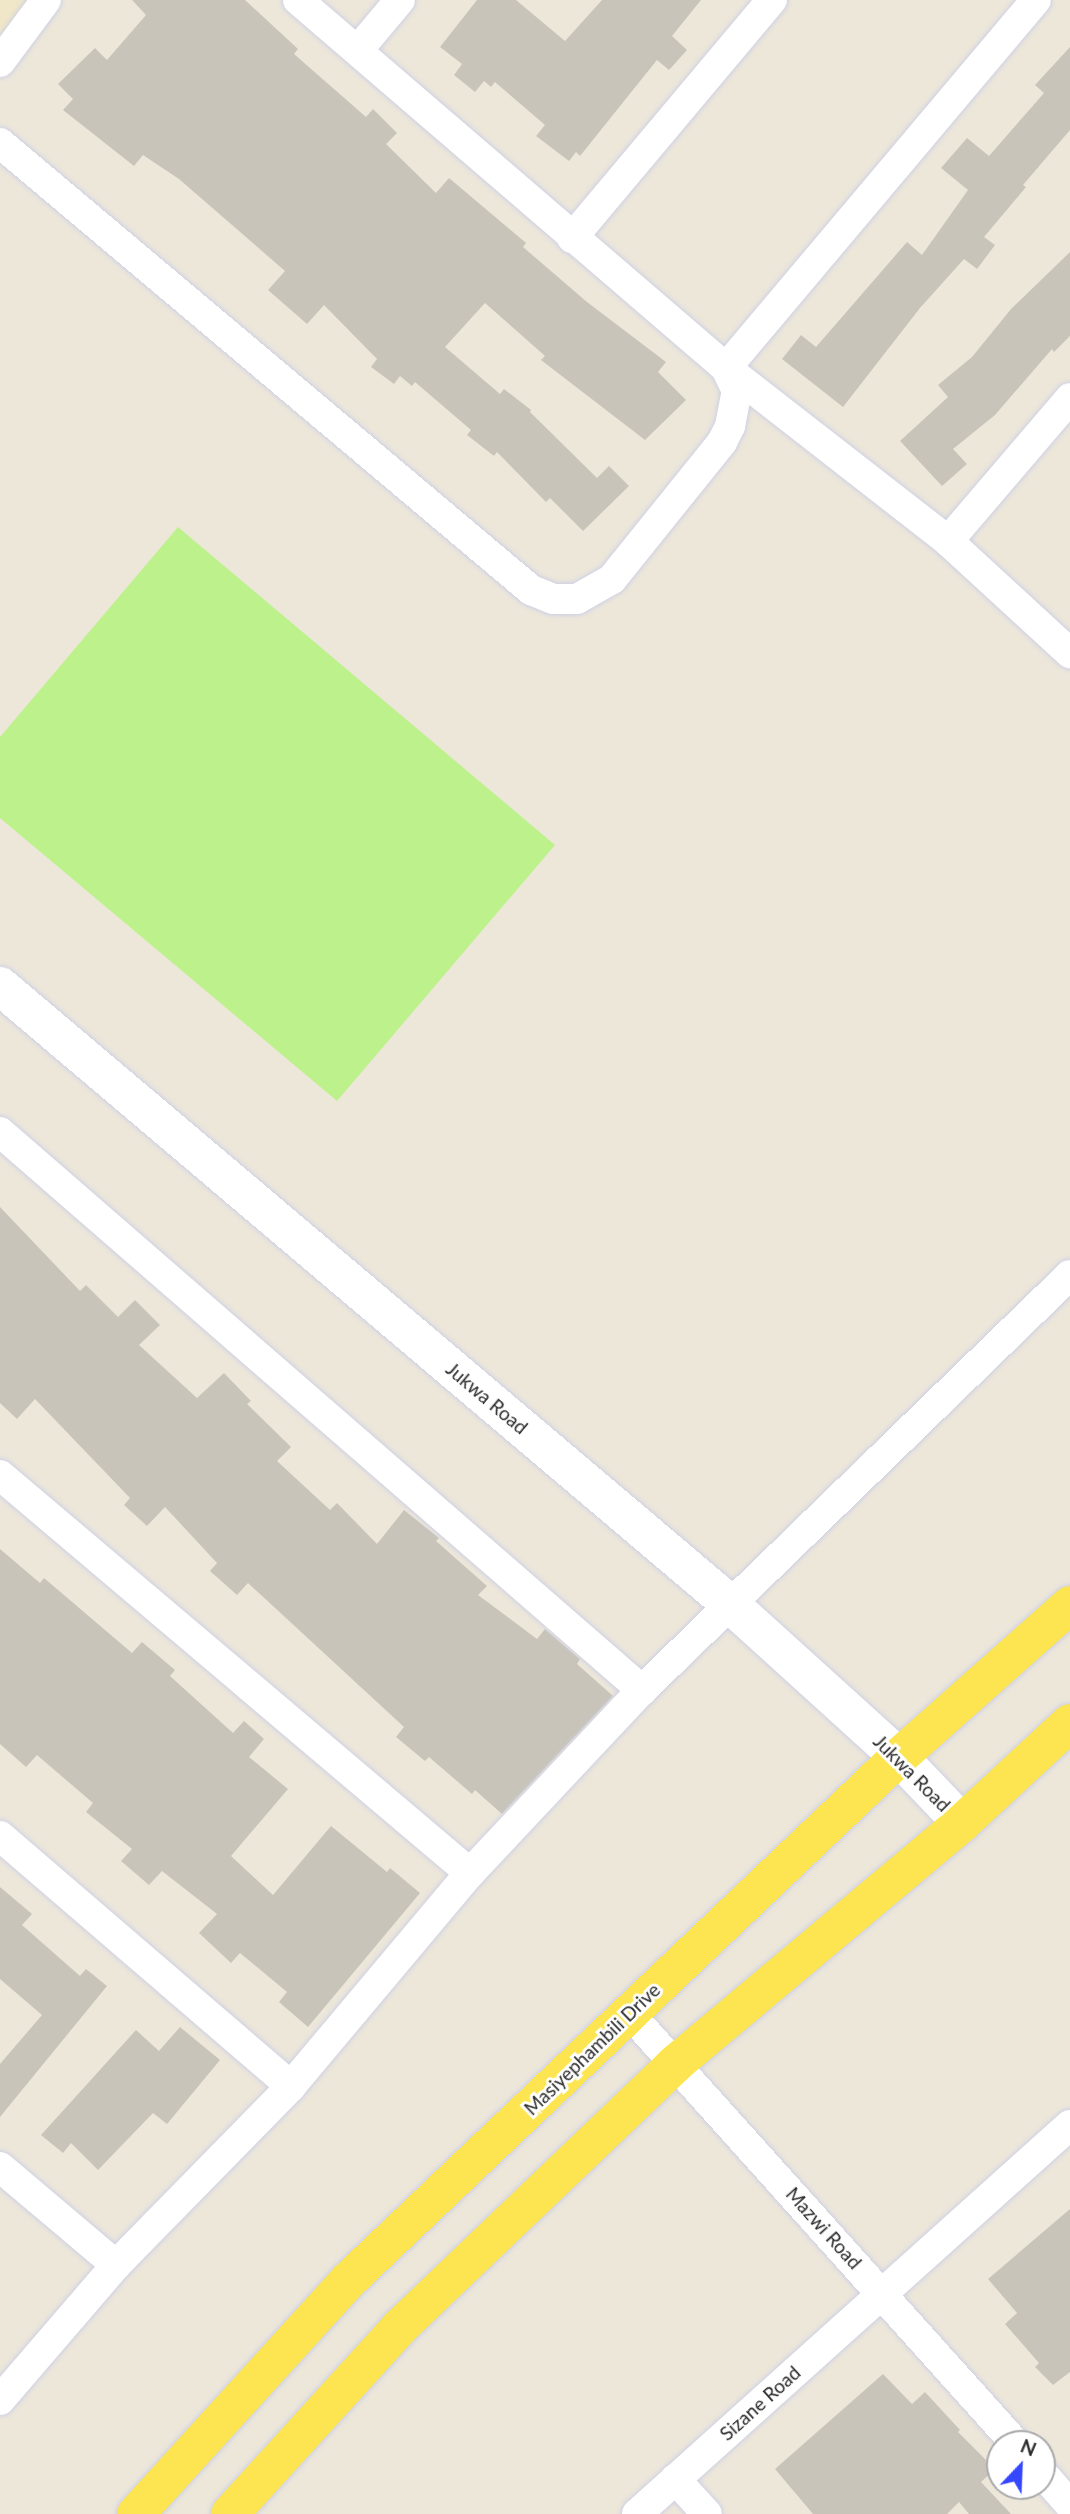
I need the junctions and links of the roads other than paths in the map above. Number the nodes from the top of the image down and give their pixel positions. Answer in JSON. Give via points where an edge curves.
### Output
{"nodes":[{"id":1,"x":46,"y":0,"type":"edge"},
{"id":2,"x":298,"y":0,"type":"edge"},
{"id":3,"x":400,"y":0,"type":"edge"},
{"id":4,"x":772,"y":0,"type":"edge"},
{"id":5,"x":1037,"y":0,"type":"edge"},
{"id":6,"x":358,"y":50,"type":"junction"},
{"id":7,"x":0,"y":62,"type":"edge"},
{"id":8,"x":0,"y":143,"type":"edge"},
{"id":9,"x":572,"y":238,"type":"junction"},
{"id":10,"x":726,"y":368,"type":"junction"},
{"id":11,"x":1070,"y":398,"type":"edge"},
{"id":12,"x":948,"y":541,"type":"junction"},
{"id":13,"x":1070,"y":653,"type":"edge"},
{"id":14,"x":0,"y":986,"type":"edge"},
{"id":15,"x":0,"y":1132,"type":"edge"},
{"id":16,"x":1070,"y":1275,"type":"edge"},
{"id":17,"x":0,"y":1475,"type":"edge"},
{"id":18,"x":730,"y":1604,"type":"junction"},
{"id":19,"x":1070,"y":1605,"type":"edge"},
{"id":20,"x":642,"y":1689,"type":"junction"},
{"id":21,"x":1070,"y":1723,"type":"edge"},
{"id":22,"x":899,"y":1757,"type":"junction"},
{"id":23,"x":962,"y":1823,"type":"junction"},
{"id":24,"x":0,"y":1836,"type":"edge"},
{"id":25,"x":470,"y":1873,"type":"junction"},
{"id":26,"x":629,"y":2013,"type":"junction"},
{"id":27,"x":675,"y":2063,"type":"junction"},
{"id":28,"x":291,"y":2086,"type":"junction"},
{"id":29,"x":1070,"y":2125,"type":"edge"},
{"id":30,"x":0,"y":2167,"type":"edge"},
{"id":31,"x":116,"y":2265,"type":"junction"},
{"id":32,"x":883,"y":2293,"type":"junction"},
{"id":33,"x":0,"y":2400,"type":"edge"},
{"id":34,"x":1004,"y":2430,"type":"edge"},
{"id":35,"x":675,"y":2479,"type":"junction"},
{"id":36,"x":1056,"y":2489,"type":"edge"},
{"id":37,"x":1070,"y":2505,"type":"edge"},
{"id":38,"x":136,"y":2514,"type":"edge"},
{"id":39,"x":230,"y":2514,"type":"edge"},
{"id":40,"x":637,"y":2514,"type":"edge"},
{"id":41,"x":707,"y":2514,"type":"edge"}],
"edges":[{"from":1,"to":7,"type":"street"},
{"from":2,"to":6,"type":"street"},
{"from":3,"to":6,"type":"street"},
{"from":4,"to":9,"type":"street"},
{"from":5,"to":10,"type":"street"},
{"from":6,"to":9,"type":"street"},
{"from":8,"to":10,"type":"street","via":[[531,590],[553,600],[577,599],[612,579],[722,442],[737,391]]},
{"from":9,"to":10,"type":"street"},
{"from":10,"to":12,"type":"street"},
{"from":11,"to":12,"type":"street"},
{"from":12,"to":13,"type":"street"},
{"from":14,"to":18,"type":"street","name":"Jukwa Road"},
{"from":15,"to":20,"type":"street"},
{"from":16,"to":18,"type":"street"},
{"from":17,"to":25,"type":"street"},
{"from":18,"to":20,"type":"street"},
{"from":18,"to":22,"type":"street","name":"Jukwa Road"},
{"from":19,"to":22,"type":"main road","name":"Masiyephambili Drive"},
{"from":20,"to":25,"type":"street"},
{"from":21,"to":23,"type":"main road"},
{"from":22,"to":23,"type":"street","name":"Jukwa Road"},
{"from":22,"to":26,"type":"main road","name":"Masiyephambili Drive"},
{"from":23,"to":27,"type":"main road"},
{"from":24,"to":28,"type":"street"},
{"from":25,"to":28,"type":"street"},
{"from":26,"to":27,"type":"street","name":"Mazwi Road"},
{"from":26,"to":38,"type":"main road","name":"Masiyephambili Drive","via":[[350,2279]]},
{"from":27,"to":32,"type":"street","name":"Mazwi Road"},
{"from":27,"to":39,"type":"main road","via":[[400,2328]]},
{"from":28,"to":31,"type":"street"},
{"from":29,"to":32,"type":"street","name":"Sizane Road"},
{"from":30,"to":31,"type":"street"},
{"from":31,"to":33,"type":"street"},
{"from":32,"to":34,"type":"street","name":"Mazwi Road"},
{"from":32,"to":35,"type":"street","name":"Sizane Road"},
{"from":35,"to":40,"type":"street","name":"Sizane Road"},
{"from":35,"to":41,"type":"street"},
{"from":36,"to":37,"type":"street"}]}
